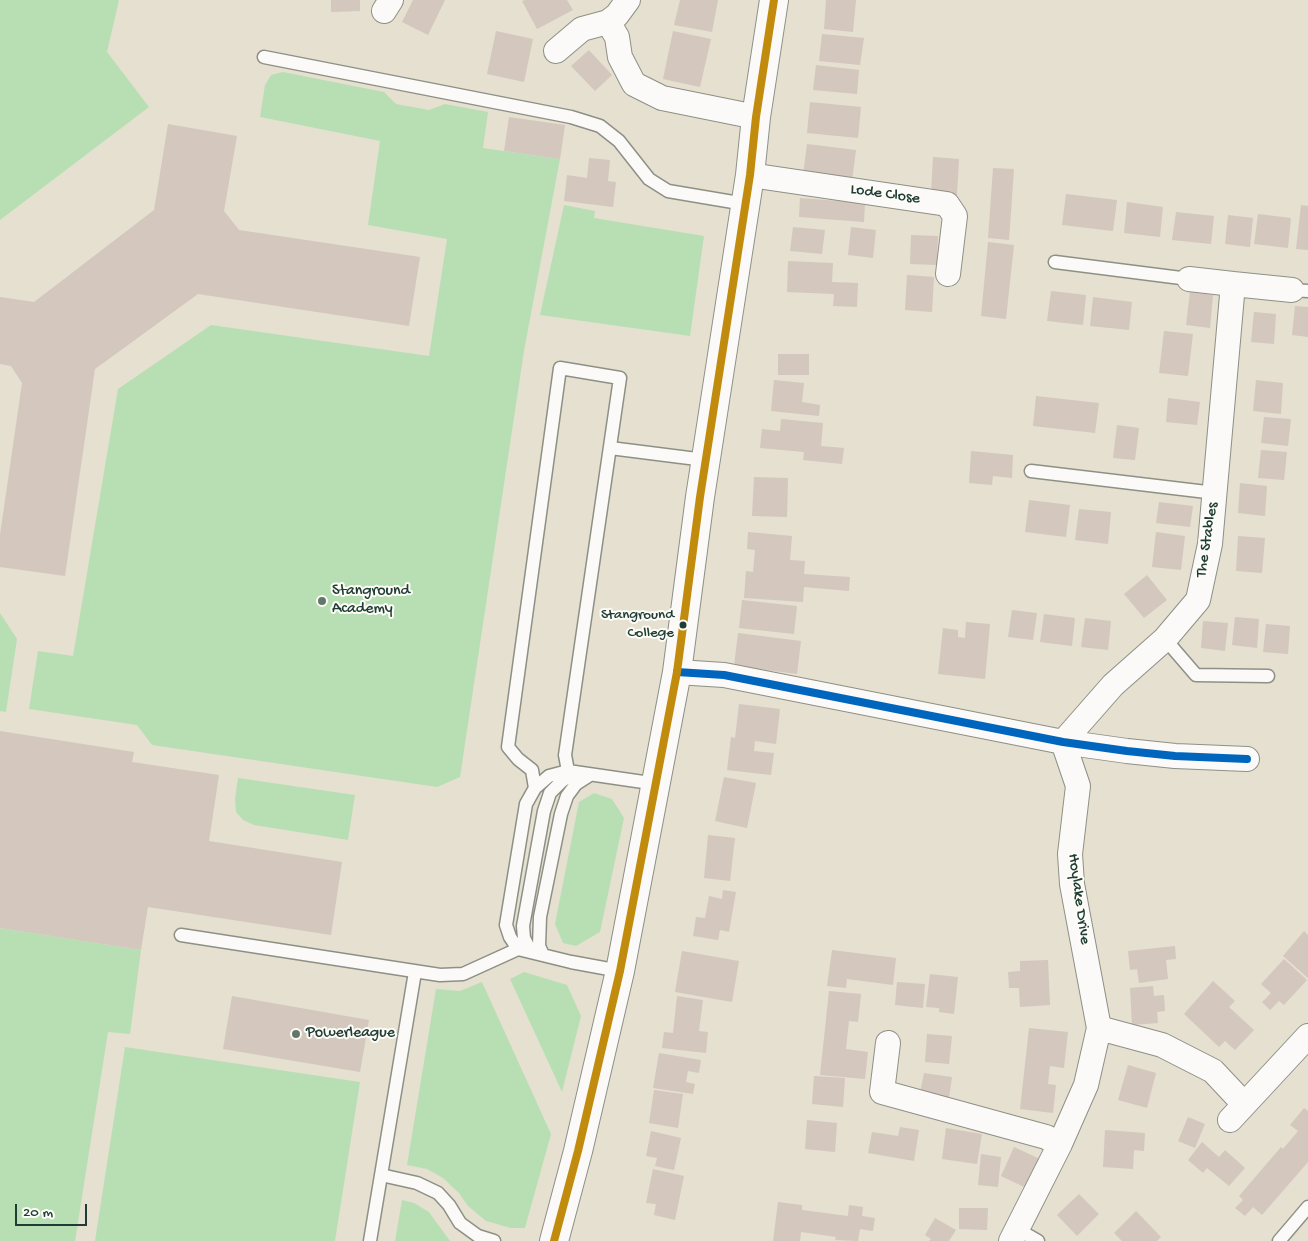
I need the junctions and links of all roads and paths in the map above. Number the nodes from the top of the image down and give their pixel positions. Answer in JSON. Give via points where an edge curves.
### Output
{"nodes":[{"id":1,"x":628,"y":0,"type":"edge"},
{"id":2,"x":774,"y":0,"type":"edge"},
{"id":3,"x":608,"y":22,"type":"junction"},
{"id":4,"x":556,"y":51,"type":"dead end"},
{"id":5,"x":264,"y":57,"type":"dead end"},
{"id":6,"x":756,"y":117,"type":"junction"},
{"id":7,"x":750,"y":175,"type":"junction"},
{"id":8,"x":746,"y":204,"type":"junction"},
{"id":9,"x":1055,"y":262,"type":"dead end"},
{"id":10,"x":948,"y":274,"type":"dead end"},
{"id":11,"x":1189,"y":279,"type":"joint"},
{"id":12,"x":1232,"y":284,"type":"junction"},
{"id":13,"x":1300,"y":291,"type":"edge"},
{"id":14,"x":610,"y":448,"type":"junction"},
{"id":15,"x":705,"y":460,"type":"junction"},
{"id":16,"x":1031,"y":471,"type":"dead end"},
{"id":17,"x":1215,"y":493,"type":"junction"},
{"id":18,"x":1165,"y":639,"type":"junction"},
{"id":19,"x":677,"y":672,"type":"junction"},
{"id":20,"x":1268,"y":676,"type":"dead end"},
{"id":21,"x":1063,"y":742,"type":"junction"},
{"id":22,"x":1247,"y":759,"type":"dead end"},
{"id":23,"x":572,"y":772,"type":"junction"},
{"id":24,"x":590,"y":774,"type":"junction"},
{"id":25,"x":657,"y":784,"type":"junction"},
{"id":26,"x":535,"y":788,"type":"junction"},
{"id":27,"x":181,"y":935,"type":"dead end"},
{"id":28,"x":530,"y":952,"type":"junction"},
{"id":29,"x":620,"y":971,"type":"junction"},
{"id":30,"x":415,"y":972,"type":"junction"},
{"id":31,"x":1099,"y":1028,"type":"junction"},
{"id":32,"x":1308,"y":1036,"type":"edge"},
{"id":33,"x":888,"y":1043,"type":"dead end"},
{"id":34,"x":1060,"y":1144,"type":"junction"},
{"id":35,"x":381,"y":1175,"type":"junction"},
{"id":36,"x":1308,"y":1207,"type":"edge"},
{"id":37,"x":1014,"y":1235,"type":"edge"},
{"id":38,"x":370,"y":1241,"type":"edge"},
{"id":39,"x":494,"y":1241,"type":"edge"},
{"id":40,"x":554,"y":1241,"type":"edge"},
{"id":41,"x":1038,"y":1241,"type":"edge"},
{"id":42,"x":1279,"y":1241,"type":"edge"}],
"edges":[{"from":1,"to":3,"type":"street"},
{"from":2,"to":6,"type":"main road"},
{"from":3,"to":4,"type":"street","via":[[582,29]]},
{"from":3,"to":6,"type":"street","via":[[634,84],[662,98]]},
{"from":5,"to":8,"type":"lane","via":[[571,117],[600,126],[619,141],[649,179],[668,191]]},
{"from":6,"to":7,"type":"main road"},
{"from":7,"to":8,"type":"main road"},
{"from":7,"to":10,"type":"street","name":"Lode Close","via":[[947,204],[955,216]]},
{"from":8,"to":15,"type":"main road"},
{"from":9,"to":11,"type":"lane"},
{"from":11,"to":12,"type":"street"},
{"from":12,"to":13,"type":"street"},
{"from":12,"to":17,"type":"street","name":"The Stables"},
{"from":14,"to":15,"type":"lane"},
{"from":14,"to":23,"type":"lane","via":[[565,755]]},
{"from":14,"to":26,"type":"lane","via":[[620,378],[560,368],[508,747],[532,770]]},
{"from":15,"to":19,"type":"main road"},
{"from":16,"to":17,"type":"lane"},
{"from":17,"to":18,"type":"street","name":"The Stables","via":[[1210,544],[1198,600]]},
{"from":18,"to":20,"type":"lane","via":[[1196,675]]},
{"from":18,"to":21,"type":"street","name":"The Stables","via":[[1113,685]]},
{"from":19,"to":21,"type":"street","via":[[724,675]]},
{"from":19,"to":25,"type":"main road"},
{"from":21,"to":22,"type":"street","via":[[1175,756]]},
{"from":21,"to":31,"type":"street","name":"Hoylake Drive","via":[[1078,786],[1070,854]]},
{"from":23,"to":24,"type":"lane"},
{"from":23,"to":26,"type":"lane","via":[[549,776]]},
{"from":23,"to":28,"type":"lane","via":[[550,793],[544,810],[523,926]]},
{"from":24,"to":25,"type":"lane"},
{"from":24,"to":28,"type":"lane","via":[[567,796],[540,917],[539,946]]},
{"from":25,"to":29,"type":"main road"},
{"from":26,"to":28,"type":"lane","via":[[526,804],[506,925],[510,937]]},
{"from":27,"to":30,"type":"lane"},
{"from":28,"to":29,"type":"lane"},
{"from":28,"to":30,"type":"lane","via":[[463,974],[440,976]]},
{"from":29,"to":40,"type":"main road"},
{"from":30,"to":35,"type":"lane"},
{"from":31,"to":32,"type":"street","via":[[1162,1046],[1213,1071],[1237,1112]]},
{"from":31,"to":34,"type":"street","name":"Hoylake Drive","via":[[1086,1085]]},
{"from":33,"to":34,"type":"street","via":[[882,1092],[1046,1137]]},
{"from":34,"to":37,"type":"street","name":"Hoylake Drive"},
{"from":35,"to":38,"type":"lane"},
{"from":35,"to":39,"type":"lane","via":[[417,1183],[438,1193],[460,1223],[478,1236]]},
{"from":36,"to":42,"type":"lane"},
{"from":37,"to":41,"type":"lane"}]}
